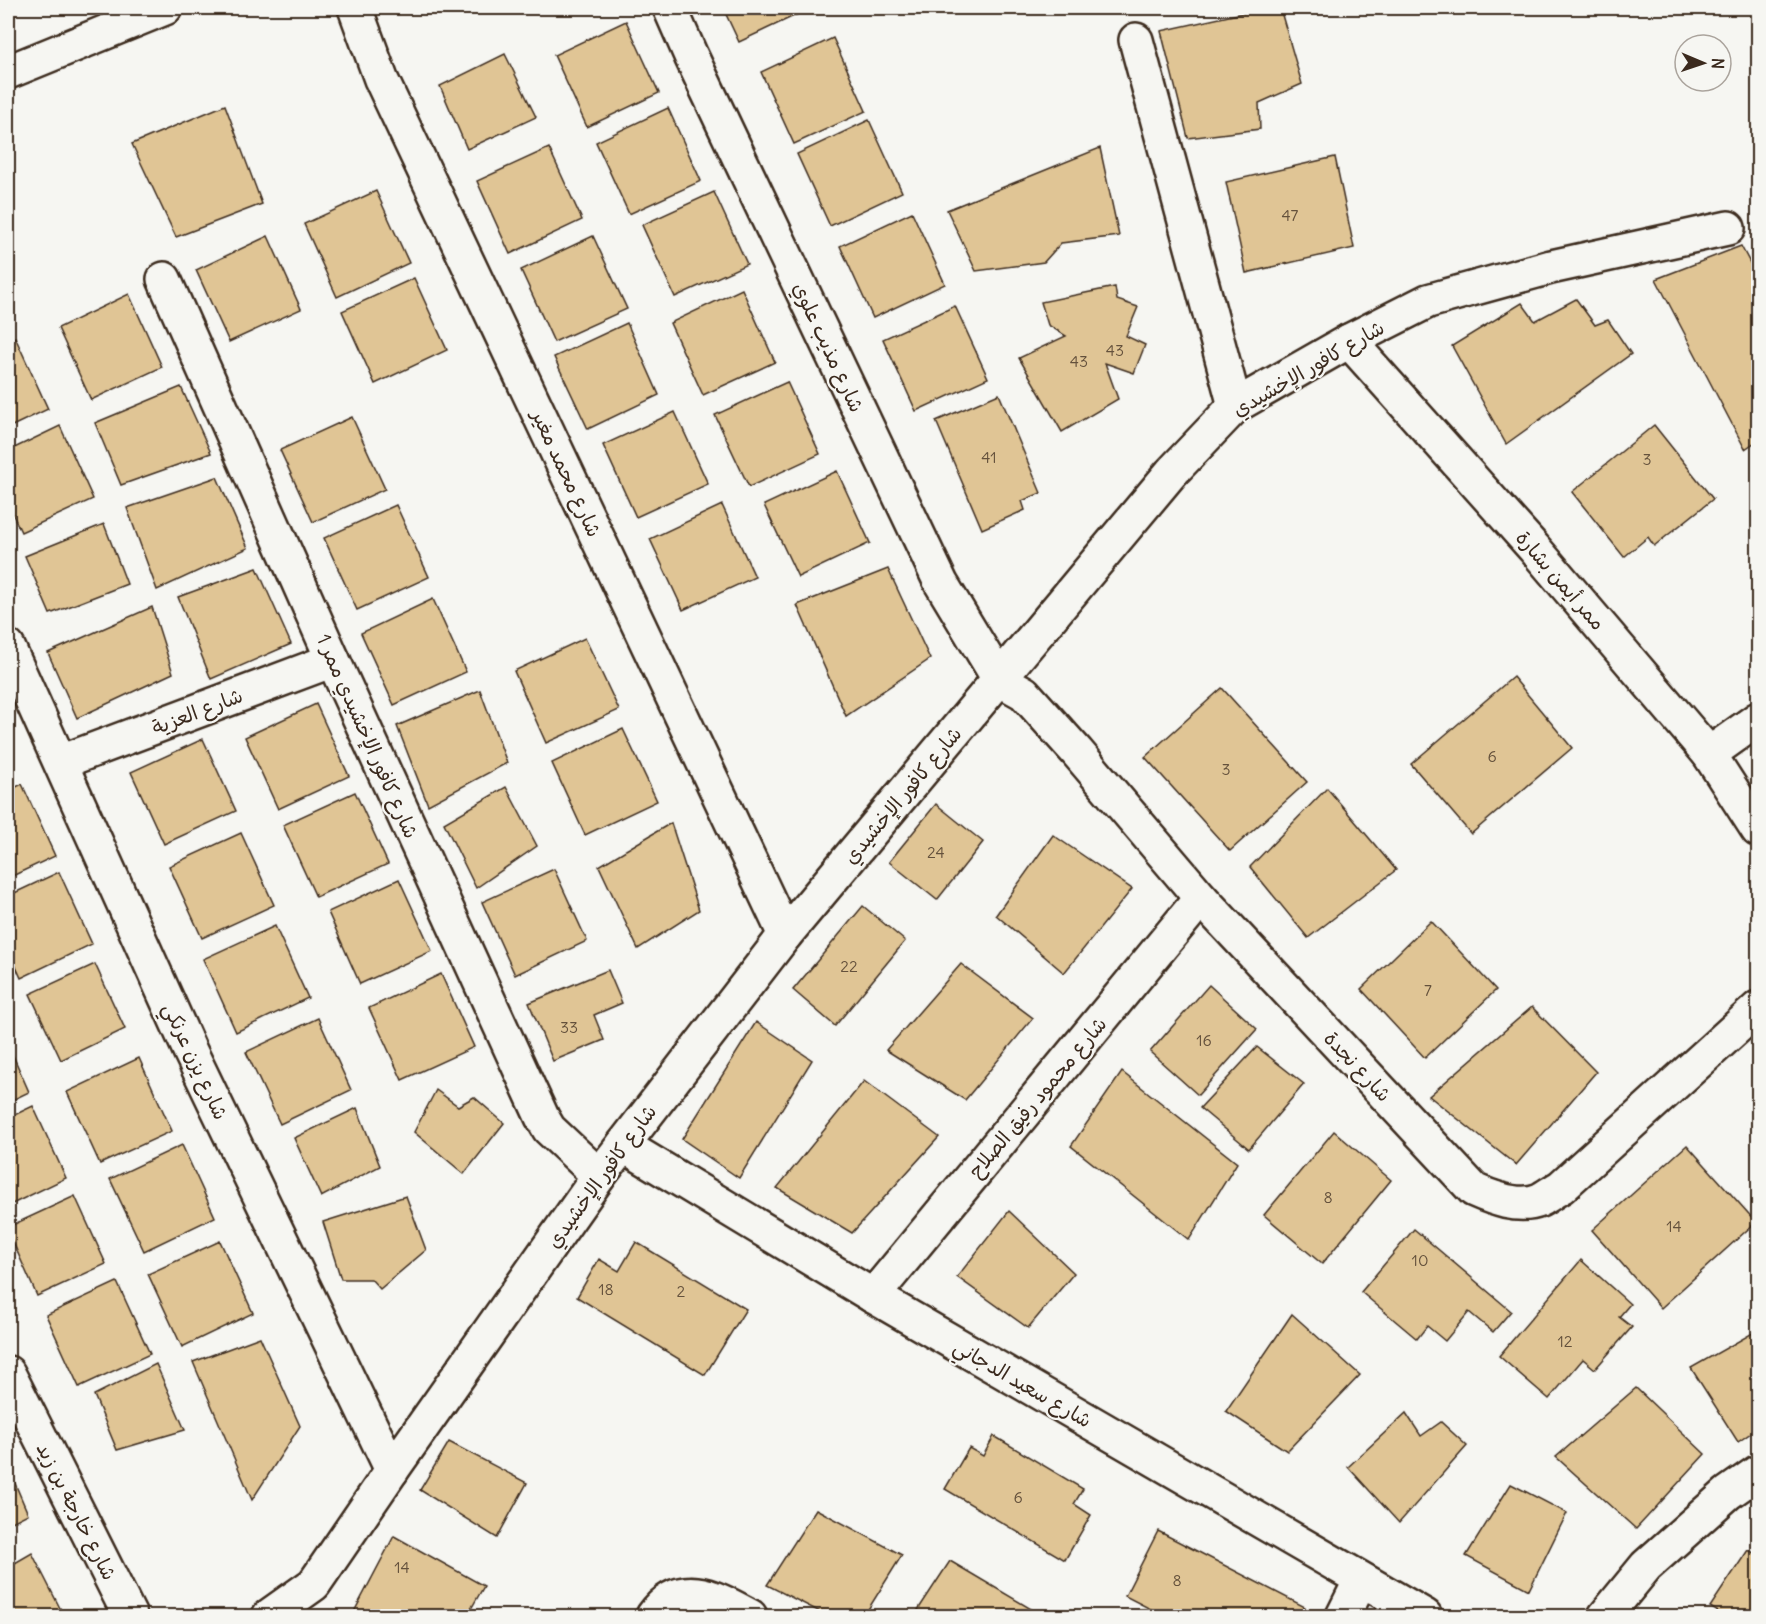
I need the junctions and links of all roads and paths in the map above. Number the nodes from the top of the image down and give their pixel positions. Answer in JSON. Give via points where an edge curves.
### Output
{"nodes":[{"id":1,"x":165,"y":8,"type":"edge"},
{"id":2,"x":355,"y":8,"type":"edge"},
{"id":3,"x":670,"y":8,"type":"edge"},
{"id":4,"x":1136,"y":40,"type":"dead end"},
{"id":5,"x":8,"y":72,"type":"edge"},
{"id":6,"x":1728,"y":228,"type":"dead end"},
{"id":7,"x":164,"y":279,"type":"dead end"},
{"id":8,"x":1349,"y":341,"type":"junction"},
{"id":9,"x":1234,"y":406,"type":"junction"},
{"id":10,"x":8,"y":647,"type":"edge"},
{"id":11,"x":333,"y":660,"type":"junction"},
{"id":12,"x":999,"y":679,"type":"junction"},
{"id":13,"x":1758,"y":719,"type":"edge"},
{"id":14,"x":1709,"y":754,"type":"junction"},
{"id":15,"x":61,"y":762,"type":"junction"},
{"id":16,"x":1758,"y":830,"type":"edge"},
{"id":17,"x":1201,"y":898,"type":"junction"},
{"id":18,"x":785,"y":935,"type":"junction"},
{"id":19,"x":1758,"y":1008,"type":"edge"},
{"id":20,"x":623,"y":1145,"type":"junction"},
{"id":21,"x":599,"y":1176,"type":"junction"},
{"id":22,"x":873,"y":1296,"type":"junction"},
{"id":23,"x":8,"y":1373,"type":"edge"},
{"id":24,"x":392,"y":1470,"type":"junction"},
{"id":25,"x":1758,"y":1472,"type":"edge"},
{"id":26,"x":1361,"y":1580,"type":"junction"},
{"id":27,"x":130,"y":1617,"type":"edge"},
{"id":28,"x":269,"y":1617,"type":"edge"},
{"id":29,"x":653,"y":1617,"type":"edge"},
{"id":30,"x":750,"y":1617,"type":"edge"},
{"id":31,"x":1343,"y":1617,"type":"edge"},
{"id":32,"x":1425,"y":1617,"type":"edge"},
{"id":33,"x":1605,"y":1617,"type":"edge"}],
"edges":[{"from":1,"to":5,"type":"main road"},
{"from":2,"to":18,"type":"main road","name":"شارع محمد مغير","via":[[381,79]]},
{"from":3,"to":12,"type":"main road","name":"شارع مذيب علوي","via":[[940,583]]},
{"from":4,"to":9,"type":"main road"},
{"from":6,"to":8,"type":"main road","name":"شارع كافور الإخشيدي","via":[[1551,267],[1428,301]]},
{"from":7,"to":11,"type":"main road","name":"شارع كافور الإخشيدي ممر 1"},
{"from":8,"to":9,"type":"main road","name":"شارع كافور الإخشيدي"},
{"from":8,"to":14,"type":"main road","name":"ممر أيمن بشارة","via":[[1534,548]]},
{"from":9,"to":12,"type":"main road","name":"شارع كافور الإخشيدي","via":[[1171,473]]},
{"from":10,"to":15,"type":"main road","name":"شارع يزن عرنكي"},
{"from":11,"to":15,"type":"main road","name":"شارع العزية"},
{"from":11,"to":21,"type":"main road","name":"شارع كافور الإخشيدي ممر 1","via":[[542,1117],[549,1129]]},
{"from":12,"to":17,"type":"main road","name":"شارع نجدة","via":[[1024,693]]},
{"from":12,"to":18,"type":"main road","name":"شارع كافور الإخشيدي"},
{"from":13,"to":14,"type":"main road"},
{"from":14,"to":16,"type":"main road","name":"ممر أيمن بشارة"},
{"from":15,"to":24,"type":"main road","name":"شارع يزن عرنكي","via":[[190,1051]]},
{"from":17,"to":19,"type":"main road","name":"شارع نجدة","via":[[1474,1190],[1493,1199],[1515,1203],[1538,1201],[1560,1187]]},
{"from":17,"to":22,"type":"main road","name":"شارع محمود رفيق الصلاح"},
{"from":18,"to":20,"type":"main road","name":"شارع كافور الإخشيدي"},
{"from":20,"to":21,"type":"main road","name":"شارع كافور الإخشيدي"},
{"from":20,"to":22,"type":"main road","name":"شارع سعيد الدجاني"},
{"from":21,"to":24,"type":"main road","name":"شارع كافور الإخشيدي"},
{"from":22,"to":26,"type":"main road","name":"شارع سعيد الدجاني"},
{"from":23,"to":27,"type":"main road","name":"شارع خارجة بن زيد"},
{"from":24,"to":28,"type":"main road","name":"شارع كافور الإخشيدي","via":[[314,1584]]},
{"from":25,"to":33,"type":"main road","via":[[1728,1492],[1646,1566]]},
{"from":26,"to":31,"type":"main road"},
{"from":26,"to":32,"type":"main road","name":"شارع سعيد الدجاني"},
{"from":29,"to":30,"type":"main road","via":[[670,1600],[684,1593],[717,1599]]}]}
